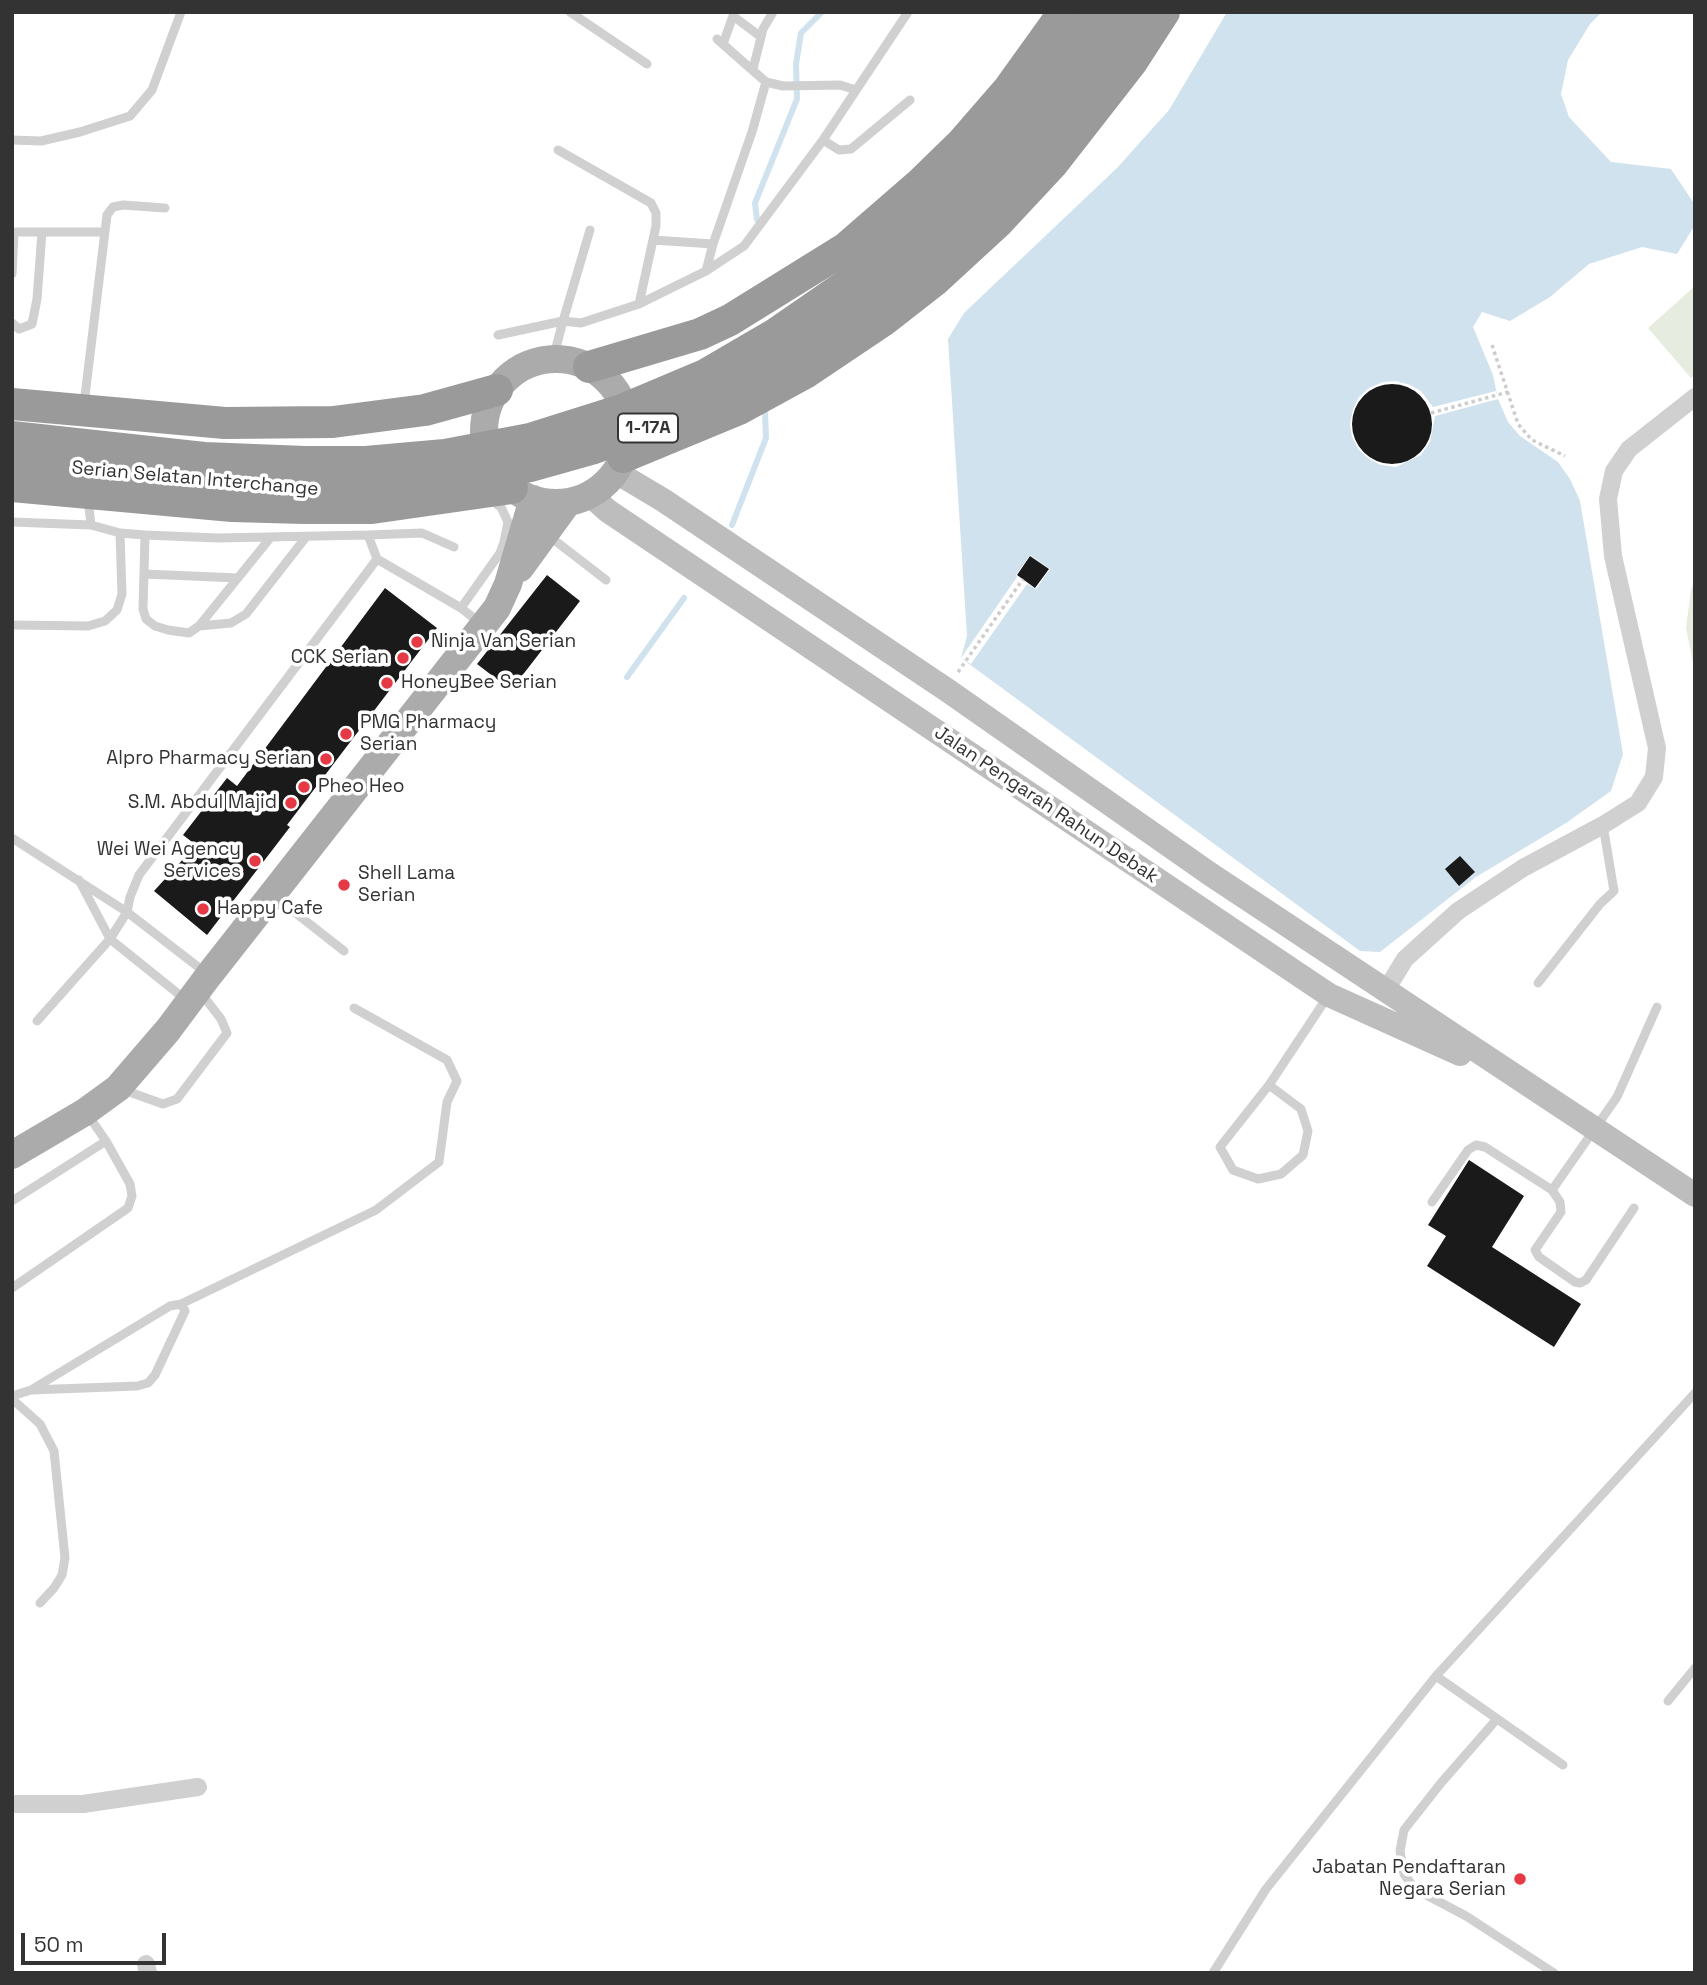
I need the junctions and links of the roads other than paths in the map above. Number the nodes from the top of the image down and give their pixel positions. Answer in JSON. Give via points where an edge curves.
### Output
{"nodes":[{"id":1,"x":181,"y":12,"type":"edge"},
{"id":2,"x":570,"y":12,"type":"edge"},
{"id":3,"x":772,"y":12,"type":"edge"},
{"id":4,"x":908,"y":12,"type":"edge"},
{"id":5,"x":1064,"y":12,"type":"edge"},
{"id":6,"x":1096,"y":12,"type":"edge"},
{"id":7,"x":1128,"y":12,"type":"edge"},
{"id":8,"x":1164,"y":12,"type":"edge"},
{"id":9,"x":733,"y":14,"type":"edge"},
{"id":10,"x":761,"y":37,"type":"junction"},
{"id":11,"x":647,"y":64,"type":"dead end"},
{"id":12,"x":753,"y":69,"type":"junction"},
{"id":13,"x":766,"y":82,"type":"junction"},
{"id":14,"x":856,"y":90,"type":"junction"},
{"id":15,"x":910,"y":100,"type":"dead end"},
{"id":16,"x":12,"y":140,"type":"edge"},
{"id":17,"x":823,"y":140,"type":"junction"},
{"id":18,"x":558,"y":150,"type":"dead end"},
{"id":19,"x":165,"y":208,"type":"dead end"},
{"id":20,"x":590,"y":230,"type":"dead end"},
{"id":21,"x":42,"y":232,"type":"junction"},
{"id":22,"x":103,"y":232,"type":"junction"},
{"id":23,"x":653,"y":240,"type":"junction"},
{"id":24,"x":713,"y":244,"type":"junction"},
{"id":25,"x":706,"y":271,"type":"junction"},
{"id":26,"x":12,"y":274,"type":"edge"},
{"id":27,"x":639,"y":303,"type":"junction"},
{"id":28,"x":563,"y":321,"type":"junction"},
{"id":29,"x":12,"y":323,"type":"edge"},
{"id":30,"x":700,"y":334,"type":"junction"},
{"id":31,"x":498,"y":335,"type":"dead end"},
{"id":32,"x":553,"y":359,"type":"junction"},
{"id":33,"x":589,"y":366,"type":"junction"},
{"id":34,"x":497,"y":390,"type":"junction"},
{"id":35,"x":1695,"y":397,"type":"edge"},
{"id":36,"x":12,"y":404,"type":"edge"},
{"id":37,"x":739,"y":409,"type":"junction"},
{"id":38,"x":84,"y":410,"type":"junction"},
{"id":39,"x":12,"y":437,"type":"edge"},
{"id":40,"x":12,"y":463,"type":"edge"},
{"id":41,"x":620,"y":464,"type":"junction"},
{"id":42,"x":12,"y":486,"type":"edge"},
{"id":43,"x":88,"y":494,"type":"junction"},
{"id":44,"x":510,"y":494,"type":"junction"},
{"id":45,"x":579,"y":499,"type":"junction"},
{"id":46,"x":12,"y":522,"type":"edge"},
{"id":47,"x":91,"y":525,"type":"junction"},
{"id":48,"x":120,"y":533,"type":"junction"},
{"id":49,"x":546,"y":533,"type":"junction"},
{"id":50,"x":145,"y":535,"type":"junction"},
{"id":51,"x":369,"y":535,"type":"junction"},
{"id":52,"x":271,"y":537,"type":"junction"},
{"id":53,"x":306,"y":537,"type":"junction"},
{"id":54,"x":454,"y":547,"type":"dead end"},
{"id":55,"x":377,"y":559,"type":"junction"},
{"id":56,"x":144,"y":574,"type":"junction"},
{"id":57,"x":238,"y":578,"type":"junction"},
{"id":58,"x":606,"y":580,"type":"dead end"},
{"id":59,"x":508,"y":584,"type":"junction"},
{"id":60,"x":461,"y":608,"type":"junction"},
{"id":61,"x":12,"y":625,"type":"edge"},
{"id":62,"x":199,"y":626,"type":"junction"},
{"id":63,"x":484,"y":626,"type":"junction"},
{"id":64,"x":1603,"y":825,"type":"junction"},
{"id":65,"x":12,"y":838,"type":"edge"},
{"id":66,"x":78,"y":878,"type":"junction"},
{"id":67,"x":272,"y":895,"type":"junction"},
{"id":68,"x":127,"y":912,"type":"junction"},
{"id":69,"x":110,"y":939,"type":"junction"},
{"id":70,"x":344,"y":951,"type":"dead end"},
{"id":71,"x":1538,"y":983,"type":"dead end"},
{"id":72,"x":198,"y":989,"type":"junction"},
{"id":73,"x":1386,"y":990,"type":"junction"},
{"id":74,"x":1329,"y":995,"type":"junction"},
{"id":75,"x":1657,"y":1007,"type":"dead end"},
{"id":76,"x":354,"y":1009,"type":"dead end"},
{"id":77,"x":37,"y":1021,"type":"dead end"},
{"id":78,"x":1522,"y":1081,"type":"junction"},
{"id":79,"x":1269,"y":1085,"type":"junction"},
{"id":80,"x":118,"y":1088,"type":"junction"},
{"id":81,"x":85,"y":1112,"type":"junction"},
{"id":82,"x":1594,"y":1127,"type":"junction"},
{"id":83,"x":106,"y":1141,"type":"junction"},
{"id":84,"x":12,"y":1155,"type":"edge"},
{"id":85,"x":1552,"y":1189,"type":"junction"},
{"id":86,"x":1695,"y":1195,"type":"edge"},
{"id":87,"x":12,"y":1201,"type":"edge"},
{"id":88,"x":1433,"y":1202,"type":"dead end"},
{"id":89,"x":1634,"y":1208,"type":"dead end"},
{"id":90,"x":12,"y":1288,"type":"edge"},
{"id":91,"x":181,"y":1304,"type":"junction"},
{"id":92,"x":31,"y":1390,"type":"junction"},
{"id":93,"x":1695,"y":1393,"type":"edge"},
{"id":94,"x":12,"y":1397,"type":"edge"},
{"id":95,"x":40,"y":1603,"type":"dead end"},
{"id":96,"x":1695,"y":1668,"type":"edge"},
{"id":97,"x":1436,"y":1676,"type":"junction"},
{"id":98,"x":1668,"y":1701,"type":"dead end"},
{"id":99,"x":1496,"y":1720,"type":"junction"},
{"id":100,"x":1563,"y":1765,"type":"dead end"},
{"id":101,"x":198,"y":1787,"type":"dead end"},
{"id":102,"x":12,"y":1804,"type":"edge"},
{"id":103,"x":1213,"y":1973,"type":"edge"},
{"id":104,"x":1554,"y":1973,"type":"edge"}],
"edges":[{"from":1,"to":16,"type":"lane","via":[[152,90],[130,116],[41,141]]},
{"from":2,"to":11,"type":"lane"},
{"from":3,"to":10,"type":"lane"},
{"from":4,"to":14,"type":"lane"},
{"from":5,"to":30,"type":"highway","via":[[1008,90],[962,143],[889,213],[813,270]]},
{"from":6,"to":39,"type":"highway","name":"Serian Selatan Interchange","number":"1-17A","bridge":true,"via":[[1048,85],[1001,141],[897,244],[778,333],[705,374],[622,410],[530,439],[445,455],[366,462],[204,458]]},
{"from":7,"to":40,"type":"highway","name":"Serian Selatan Interchange","number":"1-17A","bridge":true,"via":[[1070,100],[976,209],[924,257],[806,347],[675,418],[530,466],[469,478],[342,491],[269,489]]},
{"from":8,"to":37,"type":"highway","via":[[1131,63],[1053,163],[997,223],[884,320],[805,373]]},
{"from":9,"to":10,"type":"lane"},
{"from":9,"to":12,"type":"lane","via":[[720,42]]},
{"from":10,"to":12,"type":"lane"},
{"from":12,"to":13,"type":"lane"},
{"from":13,"to":14,"type":"lane","via":[[841,85]]},
{"from":13,"to":24,"type":"lane"},
{"from":14,"to":17,"type":"lane"},
{"from":15,"to":17,"type":"lane","via":[[851,149],[839,150]]},
{"from":17,"to":25,"type":"lane","via":[[744,246]]},
{"from":18,"to":23,"type":"lane","via":[[651,203],[656,213]]},
{"from":19,"to":22,"type":"lane","via":[[113,207]]},
{"from":20,"to":28,"type":"lane"},
{"from":21,"to":22,"type":"lane"},
{"from":21,"to":26,"type":"lane","via":[[14,234]]},
{"from":21,"to":29,"type":"lane","via":[[32,324],[19,329]]},
{"from":22,"to":38,"type":"lane"},
{"from":23,"to":24,"type":"lane"},
{"from":23,"to":27,"type":"lane"},
{"from":24,"to":25,"type":"lane"},
{"from":25,"to":27,"type":"lane"},
{"from":27,"to":28,"type":"lane","via":[[581,323]]},
{"from":28,"to":31,"type":"lane"},
{"from":28,"to":32,"type":"lane"},
{"from":30,"to":33,"type":"highway"},
{"from":30,"to":37,"type":"highway","via":[[688,370],[695,391],[712,404]]},
{"from":32,"to":33,"type":"main road"},
{"from":32,"to":34,"type":"main road","via":[[512,374]]},
{"from":33,"to":41,"type":"main road","number":"1-17A","via":[[620,398],[627,420],[627,443]]},
{"from":34,"to":38,"type":"highway","via":[[425,410],[333,422],[225,423]]},
{"from":34,"to":44,"type":"main road","via":[[484,427],[486,446]]},
{"from":35,"to":64,"type":"street","via":[[1629,449],[1614,471],[1608,499],[1613,556],[1657,748],[1654,777],[1638,803]]},
{"from":36,"to":38,"type":"highway"},
{"from":37,"to":41,"type":"highway"},
{"from":41,"to":45,"type":"main road","via":[[604,485]]},
{"from":41,"to":73,"type":"street","name":"Jalan Pengarah Rahun Debak","via":[[663,500]]},
{"from":42,"to":43,"type":"highway"},
{"from":43,"to":44,"type":"highway","via":[[232,506],[372,508]]},
{"from":43,"to":47,"type":"lane"},
{"from":44,"to":45,"type":"main road","via":[[551,503]]},
{"from":44,"to":59,"type":"main road"},
{"from":44,"to":60,"type":"lane","via":[[501,507],[508,522],[500,553]]},
{"from":45,"to":49,"type":"main road"},
{"from":45,"to":74,"type":"street","name":"Jalan Pengarah Rahun Debak","via":[[620,519]]},
{"from":46,"to":47,"type":"lane"},
{"from":47,"to":48,"type":"lane"},
{"from":48,"to":50,"type":"lane"},
{"from":48,"to":61,"type":"lane","via":[[122,594],[117,610],[105,621],[88,626]]},
{"from":49,"to":58,"type":"lane"},
{"from":49,"to":59,"type":"main road"},
{"from":50,"to":52,"type":"lane"},
{"from":50,"to":56,"type":"lane"},
{"from":51,"to":53,"type":"lane"},
{"from":51,"to":54,"type":"lane","via":[[422,533]]},
{"from":51,"to":55,"type":"lane"},
{"from":52,"to":53,"type":"lane"},
{"from":52,"to":57,"type":"lane"},
{"from":53,"to":62,"type":"lane","via":[[246,614],[231,623]]},
{"from":55,"to":60,"type":"lane"},
{"from":55,"to":68,"type":"lane","via":[[139,875]]},
{"from":56,"to":57,"type":"lane"},
{"from":56,"to":62,"type":"lane","via":[[146,619],[155,626],[189,633]]},
{"from":57,"to":62,"type":"lane"},
{"from":59,"to":63,"type":"main road"},
{"from":60,"to":63,"type":"lane"},
{"from":63,"to":67,"type":"main road"},
{"from":64,"to":71,"type":"lane","via":[[1614,891]]},
{"from":64,"to":73,"type":"street","via":[[1522,868],[1458,911],[1405,959]]},
{"from":65,"to":66,"type":"lane"},
{"from":66,"to":68,"type":"lane"},
{"from":66,"to":69,"type":"lane"},
{"from":67,"to":70,"type":"lane"},
{"from":67,"to":72,"type":"main road"},
{"from":68,"to":69,"type":"lane"},
{"from":68,"to":72,"type":"lane"},
{"from":69,"to":72,"type":"lane"},
{"from":69,"to":77,"type":"lane"},
{"from":72,"to":80,"type":"main road"},
{"from":72,"to":80,"type":"lane","via":[[227,1034],[177,1099],[163,1104]]},
{"from":73,"to":78,"type":"street","name":"Jalan Pengarah Rahun Debak"},
{"from":74,"to":78,"type":"street","name":"Jalan Pengarah Rahun Debak"},
{"from":74,"to":79,"type":"lane"},
{"from":75,"to":82,"type":"lane","via":[[1618,1097]]},
{"from":76,"to":91,"type":"lane","via":[[447,1060],[457,1081],[447,1102],[439,1162],[376,1210]]},
{"from":78,"to":82,"type":"street","name":"Jalan Pengarah Rahun Debak"},
{"from":79,"to":79,"type":"lane","via":[[1220,1147],[1233,1170],[1258,1178],[1281,1174],[1303,1154],[1308,1131],[1301,1109]]},
{"from":80,"to":81,"type":"main road"},
{"from":81,"to":83,"type":"lane"},
{"from":81,"to":84,"type":"main road"},
{"from":82,"to":85,"type":"lane"},
{"from":82,"to":86,"type":"street","name":"Jalan Pengarah Rahun Debak"},
{"from":83,"to":87,"type":"lane"},
{"from":83,"to":90,"type":"lane","via":[[130,1184],[128,1208]]},
{"from":85,"to":88,"type":"lane","via":[[1476,1145]]},
{"from":85,"to":89,"type":"lane","via":[[1561,1212],[1535,1250],[1574,1282],[1586,1280]]},
{"from":91,"to":92,"type":"lane","via":[[170,1306]]},
{"from":91,"to":92,"type":"lane","via":[[183,1320],[148,1383]]},
{"from":92,"to":94,"type":"lane"},
{"from":93,"to":97,"type":"lane"},
{"from":94,"to":95,"type":"lane","via":[[40,1424],[54,1451],[65,1558],[62,1575]]},
{"from":96,"to":98,"type":"lane"},
{"from":97,"to":99,"type":"lane"},
{"from":97,"to":103,"type":"lane","via":[[1266,1889]]},
{"from":99,"to":100,"type":"lane"},
{"from":99,"to":104,"type":"lane","via":[[1405,1830],[1400,1852],[1404,1874],[1415,1889]]},
{"from":101,"to":102,"type":"street","via":[[83,1804]]}]}
